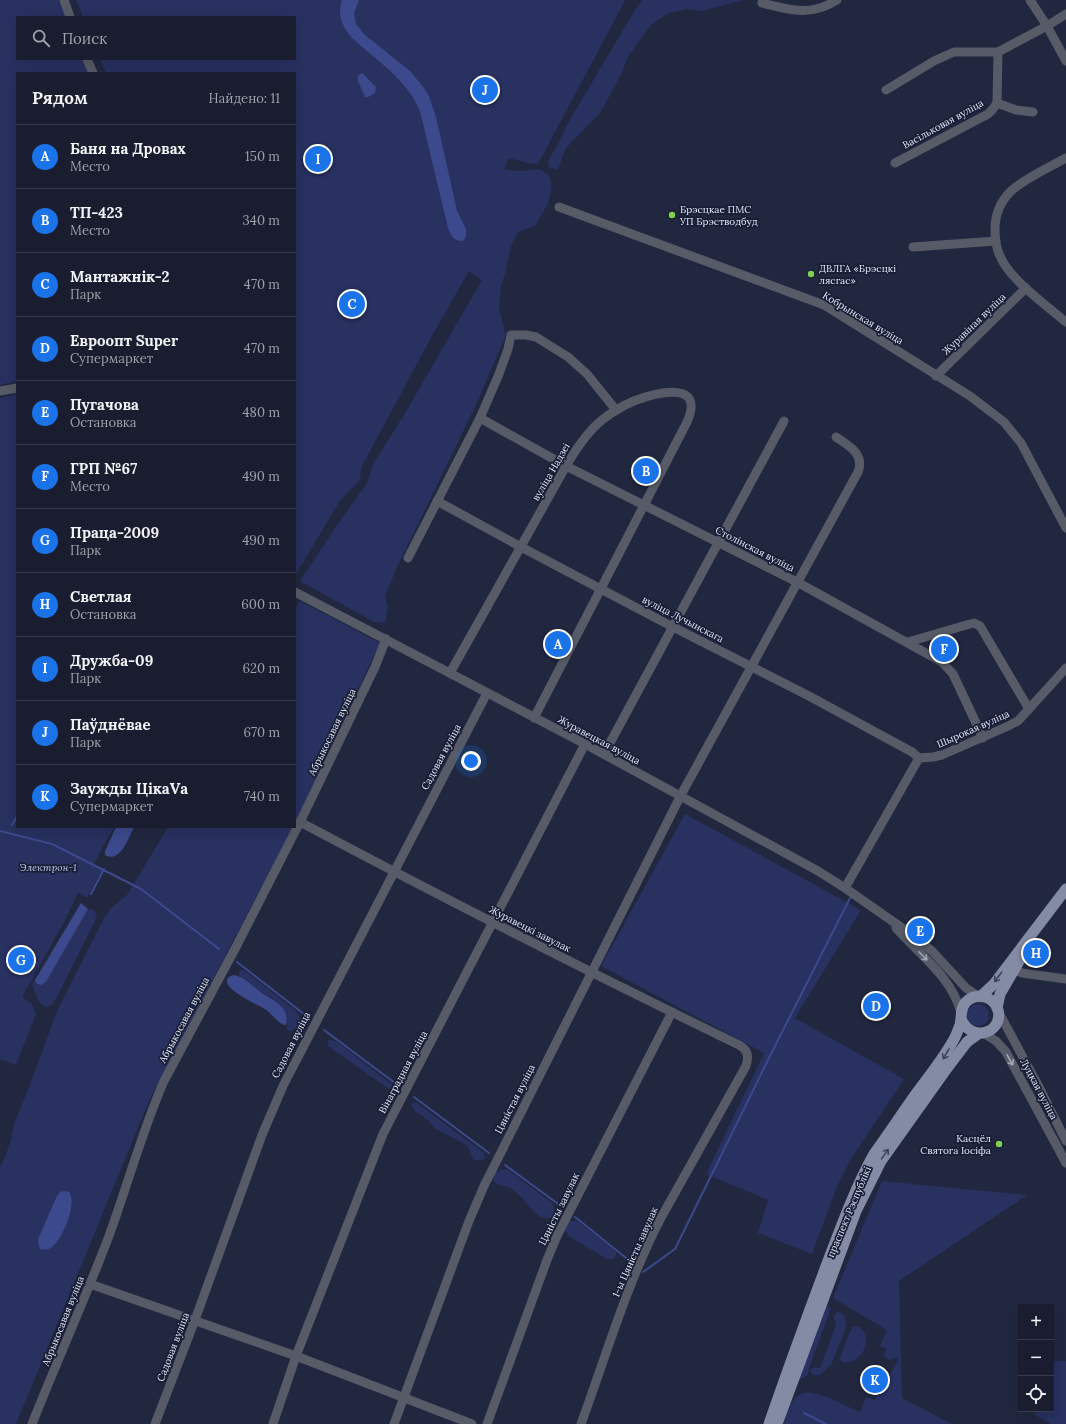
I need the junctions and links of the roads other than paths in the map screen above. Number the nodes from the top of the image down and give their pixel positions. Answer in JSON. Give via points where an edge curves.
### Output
{"nodes":[{"id":1,"x":64,"y":0,"type":"edge"},
{"id":2,"x":838,"y":0,"type":"edge"},
{"id":3,"x":1030,"y":0,"type":"edge"},
{"id":4,"x":763,"y":1,"type":"edge"},
{"id":5,"x":1066,"y":14,"type":"edge"},
{"id":6,"x":70,"y":16,"type":"edge"},
{"id":7,"x":1047,"y":26,"type":"junction"},
{"id":8,"x":998,"y":52,"type":"junction"},
{"id":9,"x":87,"y":60,"type":"edge"},
{"id":10,"x":1066,"y":61,"type":"edge"},
{"id":11,"x":93,"y":72,"type":"edge"},
{"id":12,"x":886,"y":90,"type":"dead end"},
{"id":13,"x":997,"y":103,"type":"junction"},
{"id":14,"x":1033,"y":112,"type":"dead end"},
{"id":15,"x":1066,"y":158,"type":"edge"},
{"id":16,"x":895,"y":163,"type":"dead end"},
{"id":17,"x":559,"y":207,"type":"dead end"},
{"id":18,"x":996,"y":241,"type":"junction"},
{"id":19,"x":913,"y":247,"type":"dead end"},
{"id":20,"x":1026,"y":288,"type":"junction"},
{"id":21,"x":1066,"y":322,"type":"edge"},
{"id":22,"x":936,"y":376,"type":"junction"},
{"id":23,"x":16,"y":388,"type":"edge"},
{"id":24,"x":0,"y":391,"type":"edge"},
{"id":25,"x":616,"y":410,"type":"junction"},
{"id":26,"x":480,"y":418,"type":"junction"},
{"id":27,"x":784,"y":421,"type":"dead end"},
{"id":28,"x":836,"y":437,"type":"dead end"},
{"id":29,"x":566,"y":466,"type":"junction"},
{"id":30,"x":437,"y":501,"type":"junction"},
{"id":31,"x":645,"y":505,"type":"junction"},
{"id":32,"x":1066,"y":528,"type":"edge"},
{"id":33,"x":718,"y":542,"type":"junction"},
{"id":34,"x":520,"y":547,"type":"junction"},
{"id":35,"x":408,"y":558,"type":"dead end"},
{"id":36,"x":797,"y":582,"type":"junction"},
{"id":37,"x":600,"y":589,"type":"junction"},
{"id":38,"x":296,"y":593,"type":"edge"},
{"id":39,"x":673,"y":627,"type":"junction"},
{"id":40,"x":386,"y":639,"type":"junction"},
{"id":41,"x":908,"y":642,"type":"junction"},
{"id":42,"x":751,"y":666,"type":"junction"},
{"id":43,"x":1066,"y":668,"type":"edge"},
{"id":44,"x":450,"y":673,"type":"junction"},
{"id":45,"x":487,"y":693,"type":"junction"},
{"id":46,"x":1029,"y":709,"type":"junction"},
{"id":47,"x":534,"y":718,"type":"junction"},
{"id":48,"x":983,"y":738,"type":"junction"},
{"id":49,"x":585,"y":744,"type":"junction"},
{"id":50,"x":604,"y":754,"type":"junction"},
{"id":51,"x":919,"y":758,"type":"junction"},
{"id":52,"x":681,"y":795,"type":"junction"},
{"id":53,"x":300,"y":822,"type":"junction"},
{"id":54,"x":394,"y":872,"type":"junction"},
{"id":55,"x":845,"y":888,"type":"junction"},
{"id":56,"x":1066,"y":889,"type":"edge"},
{"id":57,"x":887,"y":917,"type":"junction"},
{"id":58,"x":492,"y":923,"type":"junction"},
{"id":59,"x":1040,"y":925,"type":"junction"},
{"id":60,"x":1015,"y":970,"type":"junction"},
{"id":61,"x":591,"y":973,"type":"junction"},
{"id":62,"x":1066,"y":979,"type":"edge"},
{"id":63,"x":979,"y":996,"type":"junction"},
{"id":64,"x":998,"y":1009,"type":"junction"},
{"id":65,"x":672,"y":1012,"type":"junction"},
{"id":66,"x":961,"y":1015,"type":"junction"},
{"id":67,"x":981,"y":1033,"type":"junction"},
{"id":68,"x":748,"y":1055,"type":"joint"},
{"id":69,"x":1066,"y":1142,"type":"edge"},
{"id":70,"x":1066,"y":1163,"type":"edge"},
{"id":71,"x":90,"y":1284,"type":"junction"},
{"id":72,"x":195,"y":1320,"type":"junction"},
{"id":73,"x":296,"y":1356,"type":"junction"},
{"id":74,"x":404,"y":1397,"type":"junction"},
{"id":75,"x":32,"y":1424,"type":"edge"},
{"id":76,"x":155,"y":1424,"type":"edge"},
{"id":77,"x":273,"y":1424,"type":"edge"},
{"id":78,"x":394,"y":1424,"type":"edge"},
{"id":79,"x":472,"y":1424,"type":"edge"},
{"id":80,"x":487,"y":1424,"type":"edge"},
{"id":81,"x":581,"y":1424,"type":"edge"},
{"id":82,"x":769,"y":1424,"type":"edge"},
{"id":83,"x":777,"y":1424,"type":"edge"}],
"edges":[{"from":1,"to":6,"type":"street"},
{"from":2,"to":4,"type":"street","via":[[803,12],[788,10]]},
{"from":3,"to":7,"type":"street"},
{"from":5,"to":7,"type":"street"},
{"from":7,"to":8,"type":"street"},
{"from":7,"to":10,"type":"street"},
{"from":8,"to":12,"type":"street","via":[[954,52]]},
{"from":8,"to":13,"type":"street","name":"Васільковая вуліца"},
{"from":9,"to":11,"type":"street"},
{"from":13,"to":14,"type":"street","via":[[1016,110]]},
{"from":13,"to":16,"type":"street","name":"Васільковая вуліца","via":[[988,114]]},
{"from":15,"to":18,"type":"street","via":[[1026,180],[1006,197],[996,217]]},
{"from":17,"to":22,"type":"street","name":"Кобрынская вуліца","via":[[824,305]]},
{"from":18,"to":19,"type":"street"},
{"from":18,"to":20,"type":"street","via":[[999,255],[1006,267]]},
{"from":20,"to":21,"type":"street"},
{"from":20,"to":22,"type":"street","name":"Журавіная вуліца"},
{"from":22,"to":32,"type":"street","name":"Кобрынская вуліца","via":[[970,396],[1004,422],[1021,443]]},
{"from":23,"to":24,"type":"street"},
{"from":25,"to":26,"type":"street","via":[[587,374],[568,356],[526,334],[510,335],[503,362]]},
{"from":25,"to":29,"type":"street","name":"вуліца Надзеі","via":[[588,434]]},
{"from":25,"to":31,"type":"street","name":"вуліца Надзеі","via":[[640,399],[672,392],[683,393],[690,401],[690,417]]},
{"from":26,"to":29,"type":"street","name":"Столінская вуліца"},
{"from":26,"to":30,"type":"street"},
{"from":27,"to":33,"type":"street"},
{"from":28,"to":36,"type":"street","name":"Цяністая вуліца","via":[[855,451],[860,461],[859,469]]},
{"from":29,"to":31,"type":"street","name":"Столінская вуліца"},
{"from":29,"to":34,"type":"street","name":"вуліца Надзеі"},
{"from":30,"to":34,"type":"street","name":"вуліца Лучынскага"},
{"from":30,"to":35,"type":"street"},
{"from":31,"to":33,"type":"street","name":"Столінская вуліца"},
{"from":31,"to":37,"type":"street","name":"вуліца Надзеі"},
{"from":33,"to":36,"type":"street","name":"Столінская вуліца"},
{"from":33,"to":39,"type":"street"},
{"from":34,"to":37,"type":"street","name":"вуліца Лучынскага"},
{"from":34,"to":44,"type":"street","name":"вуліца Надзеі"},
{"from":36,"to":41,"type":"street","name":"Столінская вуліца"},
{"from":36,"to":42,"type":"street","name":"Цяністая вуліца"},
{"from":37,"to":39,"type":"street","name":"вуліца Лучынскага"},
{"from":37,"to":47,"type":"street","name":"вуліца Надзеі"},
{"from":38,"to":40,"type":"street","name":"Журавецкая вуліца"},
{"from":39,"to":42,"type":"street","name":"вуліца Лучынскага"},
{"from":39,"to":50,"type":"street"},
{"from":40,"to":44,"type":"street","name":"Журавецкая вуліца"},
{"from":40,"to":53,"type":"street","name":"Абрыкосавая вуліца","via":[[378,661]]},
{"from":41,"to":46,"type":"street","via":[[977,624]]},
{"from":41,"to":48,"type":"street","name":"Столінская вуліца","via":[[950,669]]},
{"from":42,"to":51,"type":"street","name":"вуліца Лучынскага","via":[[860,723]]},
{"from":42,"to":52,"type":"street","name":"Цяністая вуліца"},
{"from":43,"to":46,"type":"street","name":"Шырокая вуліца"},
{"from":44,"to":45,"type":"street","name":"Журавецкая вуліца"},
{"from":45,"to":47,"type":"street","name":"Журавецкая вуліца"},
{"from":45,"to":54,"type":"street","name":"Садовая вуліца"},
{"from":46,"to":48,"type":"street","name":"Шырокая вуліца","via":[[1012,724]]},
{"from":47,"to":49,"type":"street","name":"Журавецкая вуліца"},
{"from":48,"to":51,"type":"street","name":"Шырокая вуліца","via":[[938,756]]},
{"from":49,"to":50,"type":"street","name":"Журавецкая вуліца"},
{"from":49,"to":58,"type":"street","name":"Вінаградная вуліца"},
{"from":50,"to":52,"type":"street","name":"Журавецкая вуліца"},
{"from":51,"to":55,"type":"street"},
{"from":52,"to":55,"type":"street","name":"Журавецкая вуліца"},
{"from":52,"to":61,"type":"street","name":"Цяністая вуліца"},
{"from":53,"to":54,"type":"street","name":"Журавецкі завулак"},
{"from":53,"to":71,"type":"street","name":"Абрыкосавая вуліца","via":[[164,1081],[149,1115],[121,1203]]},
{"from":54,"to":58,"type":"street","name":"Журавецкі завулак"},
{"from":54,"to":72,"type":"street","name":"Садовая вуліца","via":[[280,1091]]},
{"from":55,"to":57,"type":"street","name":"Журавецкая вуліца"},
{"from":56,"to":59,"type":"main road"},
{"from":57,"to":63,"type":"street","name":"Журавецкая вуліца","via":[[932,951],[961,984]]},
{"from":57,"to":66,"type":"street","name":"Журавецкая вуліца","one_way":true,"via":[[947,983],[955,994]]},
{"from":58,"to":61,"type":"street","name":"Журавецкі завулак"},
{"from":58,"to":73,"type":"street","name":"Вінаградная вуліца","via":[[383,1134]]},
{"from":59,"to":60,"type":"main road","name":"праспект Рэспублікі"},
{"from":59,"to":63,"type":"main road","name":"праспект Рэспублікі","one_way":true,"via":[[994,984]]},
{"from":60,"to":62,"type":"street"},
{"from":60,"to":64,"type":"main road","name":"праспект Рэспублікі","via":[[1000,994]]},
{"from":61,"to":65,"type":"street","name":"Журавецкі завулак"},
{"from":61,"to":74,"type":"street","name":"Цяністая вуліца","via":[[479,1197]]},
{"from":63,"to":64,"type":"main road","via":[[991,1000]]},
{"from":63,"to":66,"type":"main road","name":"праспект Рэспублікі","via":[[966,1001]]},
{"from":64,"to":67,"type":"main road","name":"праспект Рэспублікі","via":[[997,1022],[989,1031]]},
{"from":64,"to":69,"type":"street","name":"Луцкая вуліца"},
{"from":65,"to":68,"type":"street","name":"Журавецкі завулак","via":[[739,1044]]},
{"from":65,"to":80,"type":"street","name":"Цяністы завулак","via":[[557,1236]]},
{"from":66,"to":67,"type":"main road","via":[[967,1029]]},
{"from":66,"to":82,"type":"main road","name":"праспект Рэспублікі","one_way":true,"via":[[956,1035],[943,1059],[874,1154],[858,1184]]},
{"from":67,"to":70,"type":"street","name":"Луцкая вуліца","one_way":true,"via":[[996,1041],[1006,1052]]},
{"from":83,"to":67,"type":"main road","name":"праспект Рэспублікі","one_way":true,"via":[[865,1189],[881,1160],[927,1094],[967,1042]]},
{"from":68,"to":81,"type":"street","name":"1-ы Цяністы завулак","via":[[744,1069],[654,1233],[621,1312]]},
{"from":71,"to":72,"type":"street"},
{"from":71,"to":75,"type":"street","name":"Абрыкосавая вуліца"},
{"from":72,"to":73,"type":"street"},
{"from":72,"to":76,"type":"street","name":"Садовая вуліца"},
{"from":73,"to":74,"type":"street"},
{"from":73,"to":77,"type":"street","name":"Вінаградная вуліца"},
{"from":74,"to":78,"type":"street","name":"Цяністая вуліца"},
{"from":74,"to":79,"type":"street"}]}
